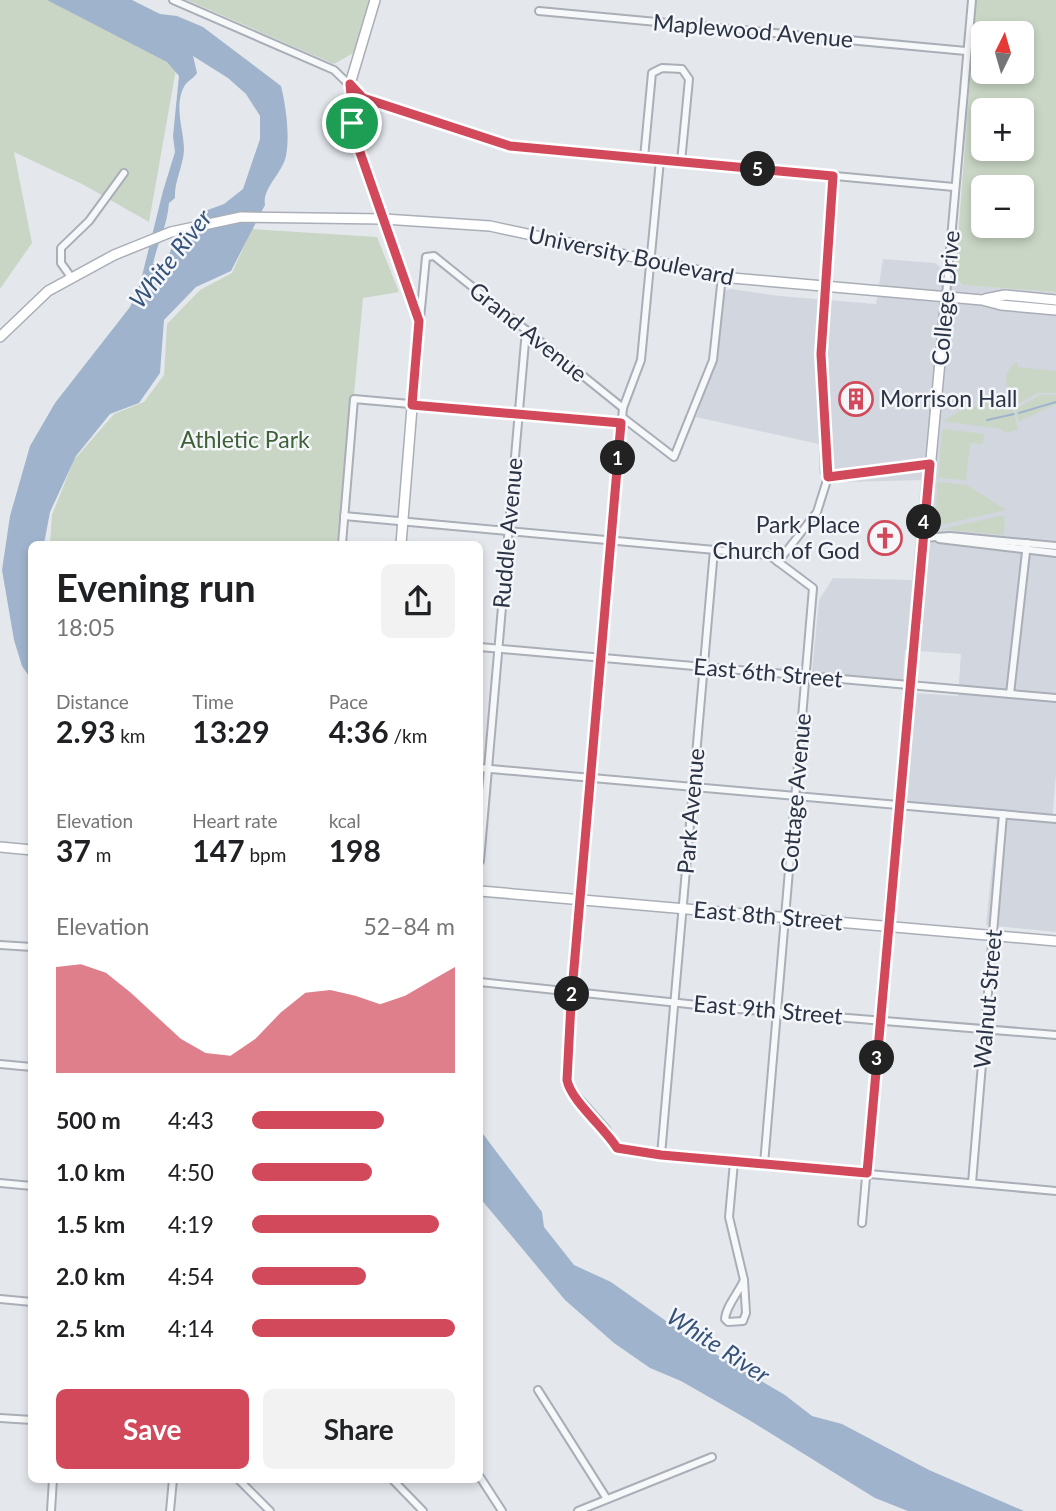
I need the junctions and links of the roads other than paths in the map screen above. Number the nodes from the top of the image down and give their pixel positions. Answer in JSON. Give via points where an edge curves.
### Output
{"nodes":[{"id":1,"x":173,"y":0,"type":"edge"},
{"id":2,"x":375,"y":0,"type":"edge"},
{"id":3,"x":972,"y":0,"type":"edge"},
{"id":4,"x":539,"y":11,"type":"dead end"},
{"id":5,"x":966,"y":51,"type":"junction"},
{"id":6,"x":350,"y":84,"type":"junction"},
{"id":7,"x":644,"y":158,"type":"junction"},
{"id":8,"x":660,"y":160,"type":"junction"},
{"id":9,"x":681,"y":162,"type":"junction"},
{"id":10,"x":124,"y":173,"type":"dead end"},
{"id":11,"x":833,"y":176,"type":"junction"},
{"id":12,"x":954,"y":187,"type":"junction"},
{"id":13,"x":384,"y":219,"type":"junction"},
{"id":14,"x":650,"y":261,"type":"junction"},
{"id":15,"x":722,"y":276,"type":"junction"},
{"id":16,"x":71,"y":277,"type":"junction"},
{"id":17,"x":824,"y":288,"type":"junction"},
{"id":18,"x":946,"y":296,"type":"junction"},
{"id":19,"x":1056,"y":300,"type":"edge"},
{"id":20,"x":1029,"y":303,"type":"junction"},
{"id":21,"x":1056,"y":310,"type":"edge"},
{"id":22,"x":419,"y":321,"type":"junction"},
{"id":23,"x":526,"y":330,"type":"junction"},
{"id":24,"x":0,"y":337,"type":"edge"},
{"id":25,"x":412,"y":405,"type":"junction"},
{"id":26,"x":623,"y":408,"type":"junction"},
{"id":27,"x":519,"y":414,"type":"junction"},
{"id":28,"x":622,"y":420,"type":"junction"},
{"id":29,"x":930,"y":464,"type":"junction"},
{"id":30,"x":828,"y":477,"type":"junction"},
{"id":31,"x":344,"y":516,"type":"junction"},
{"id":32,"x":402,"y":521,"type":"junction"},
{"id":33,"x":508,"y":531,"type":"junction"},
{"id":34,"x":923,"y":538,"type":"junction"},
{"id":35,"x":610,"y":540,"type":"junction"},
{"id":36,"x":342,"y":541,"type":"edge"},
{"id":37,"x":401,"y":541,"type":"edge"},
{"id":38,"x":1056,"y":546,"type":"edge"},
{"id":39,"x":1027,"y":547,"type":"junction"},
{"id":40,"x":714,"y":550,"type":"junction"},
{"id":41,"x":1056,"y":553,"type":"edge"},
{"id":42,"x":778,"y":562,"type":"junction"},
{"id":43,"x":483,"y":647,"type":"edge"},
{"id":44,"x":498,"y":649,"type":"junction"},
{"id":45,"x":602,"y":658,"type":"junction"},
{"id":46,"x":703,"y":667,"type":"junction"},
{"id":47,"x":806,"y":676,"type":"junction"},
{"id":48,"x":910,"y":685,"type":"junction"},
{"id":49,"x":1010,"y":694,"type":"junction"},
{"id":50,"x":1056,"y":698,"type":"edge"},
{"id":51,"x":484,"y":769,"type":"edge"},
{"id":52,"x":591,"y":778,"type":"junction"},
{"id":53,"x":693,"y":787,"type":"junction"},
{"id":54,"x":483,"y":792,"type":"edge"},
{"id":55,"x":795,"y":796,"type":"junction"},
{"id":56,"x":899,"y":805,"type":"junction"},
{"id":57,"x":1003,"y":814,"type":"junction"},
{"id":58,"x":1056,"y":819,"type":"edge"},
{"id":59,"x":0,"y":847,"type":"edge"},
{"id":60,"x":28,"y":850,"type":"edge"},
{"id":61,"x":483,"y":891,"type":"edge"},
{"id":62,"x":580,"y":900,"type":"junction"},
{"id":63,"x":683,"y":908,"type":"junction"},
{"id":64,"x":785,"y":917,"type":"junction"},
{"id":65,"x":888,"y":926,"type":"junction"},
{"id":66,"x":994,"y":935,"type":"junction"},
{"id":67,"x":1056,"y":941,"type":"edge"},
{"id":68,"x":0,"y":945,"type":"edge"},
{"id":69,"x":28,"y":947,"type":"edge"},
{"id":70,"x":483,"y":982,"type":"edge"},
{"id":71,"x":572,"y":992,"type":"junction"},
{"id":72,"x":675,"y":1002,"type":"junction"},
{"id":73,"x":777,"y":1011,"type":"junction"},
{"id":74,"x":880,"y":1020,"type":"junction"},
{"id":75,"x":985,"y":1030,"type":"junction"},
{"id":76,"x":1056,"y":1035,"type":"edge"},
{"id":77,"x":0,"y":1062,"type":"edge"},
{"id":78,"x":28,"y":1067,"type":"edge"},
{"id":79,"x":661,"y":1155,"type":"junction"},
{"id":80,"x":734,"y":1162,"type":"junction"},
{"id":81,"x":764,"y":1164,"type":"junction"},
{"id":82,"x":867,"y":1173,"type":"junction"},
{"id":83,"x":0,"y":1183,"type":"edge"},
{"id":84,"x":972,"y":1183,"type":"junction"},
{"id":85,"x":28,"y":1186,"type":"edge"},
{"id":86,"x":1056,"y":1191,"type":"edge"},
{"id":87,"x":862,"y":1223,"type":"dead end"},
{"id":88,"x":744,"y":1279,"type":"junction"},
{"id":89,"x":0,"y":1299,"type":"edge"},
{"id":90,"x":28,"y":1302,"type":"edge"},
{"id":91,"x":538,"y":1390,"type":"dead end"},
{"id":92,"x":0,"y":1418,"type":"edge"},
{"id":93,"x":28,"y":1420,"type":"edge"},
{"id":94,"x":712,"y":1457,"type":"dead end"},
{"id":95,"x":483,"y":1482,"type":"edge"},
{"id":96,"x":53,"y":1483,"type":"edge"},
{"id":97,"x":173,"y":1483,"type":"edge"},
{"id":98,"x":242,"y":1483,"type":"edge"},
{"id":99,"x":396,"y":1483,"type":"edge"},
{"id":100,"x":607,"y":1499,"type":"junction"},
{"id":101,"x":51,"y":1511,"type":"edge"},
{"id":102,"x":170,"y":1511,"type":"edge"},
{"id":103,"x":270,"y":1511,"type":"edge"},
{"id":104,"x":423,"y":1511,"type":"edge"},
{"id":105,"x":502,"y":1511,"type":"edge"},
{"id":106,"x":578,"y":1511,"type":"edge"}],
"edges":[{"from":1,"to":6,"type":"street","via":[[334,70]]},
{"from":2,"to":6,"type":"main road"},
{"from":3,"to":5,"type":"street","name":"College Drive"},
{"from":4,"to":5,"type":"street","name":"Maplewood Avenue"},
{"from":5,"to":12,"type":"street","name":"College Drive"},
{"from":6,"to":7,"type":"street","via":[[363,98],[510,146]]},
{"from":6,"to":13,"type":"main road","via":[[355,138]]},
{"from":7,"to":8,"type":"street"},
{"from":7,"to":9,"type":"street","via":[[652,73],[662,68],[682,69],[690,79]]},
{"from":8,"to":9,"type":"street"},
{"from":8,"to":14,"type":"street"},
{"from":9,"to":11,"type":"street"},
{"from":10,"to":16,"type":"street","via":[[89,221],[61,248],[61,263]]},
{"from":11,"to":12,"type":"street"},
{"from":11,"to":17,"type":"street"},
{"from":12,"to":18,"type":"street","name":"College Drive"},
{"from":13,"to":14,"type":"main road","name":"University Boulevard","via":[[490,226]]},
{"from":13,"to":16,"type":"main road","name":"University Boulevard","via":[[241,217],[195,225],[114,255]]},
{"from":13,"to":22,"type":"main road"},
{"from":14,"to":15,"type":"main road","name":"University Boulevard"},
{"from":14,"to":26,"type":"street","via":[[641,360]]},
{"from":15,"to":17,"type":"main road","name":"University Boulevard"},
{"from":15,"to":28,"type":"street","via":[[713,360],[674,457]]},
{"from":16,"to":24,"type":"main road","name":"University Boulevard","via":[[48,290]]},
{"from":17,"to":18,"type":"main road","name":"University Boulevard"},
{"from":17,"to":30,"type":"street","via":[[821,354]]},
{"from":18,"to":20,"type":"main road","name":"University Boulevard","via":[[982,300],[1005,295]]},
{"from":18,"to":29,"type":"main road","name":"College Drive"},
{"from":19,"to":20,"type":"main road","name":"University Boulevard"},
{"from":20,"to":21,"type":"main road","name":"University Boulevard"},
{"from":22,"to":23,"type":"street","name":"Grand Avenue","via":[[426,257],[434,256]]},
{"from":22,"to":25,"type":"main road"},
{"from":23,"to":26,"type":"street","name":"Grand Avenue"},
{"from":23,"to":27,"type":"street","name":"Ruddle Avenue"},
{"from":25,"to":27,"type":"street"},
{"from":25,"to":31,"type":"street","via":[[354,399]]},
{"from":25,"to":32,"type":"main road"},
{"from":26,"to":28,"type":"street"},
{"from":27,"to":28,"type":"street"},
{"from":27,"to":33,"type":"street","name":"Ruddle Avenue"},
{"from":28,"to":35,"type":"street"},
{"from":29,"to":30,"type":"street"},
{"from":29,"to":34,"type":"main road","name":"College Drive"},
{"from":30,"to":42,"type":"street","via":[[817,512]]},
{"from":31,"to":32,"type":"street"},
{"from":31,"to":36,"type":"street"},
{"from":32,"to":33,"type":"street"},
{"from":32,"to":37,"type":"main road"},
{"from":33,"to":35,"type":"street"},
{"from":33,"to":44,"type":"street","name":"Ruddle Avenue"},
{"from":34,"to":39,"type":"street","via":[[950,536]]},
{"from":34,"to":48,"type":"main road","name":"College Drive"},
{"from":35,"to":40,"type":"street"},
{"from":35,"to":45,"type":"street"},
{"from":38,"to":39,"type":"street"},
{"from":39,"to":41,"type":"street"},
{"from":39,"to":49,"type":"street"},
{"from":40,"to":42,"type":"street","via":[[769,555]]},
{"from":40,"to":46,"type":"street","name":"Park Avenue"},
{"from":42,"to":47,"type":"street","name":"Cottage Avenue","via":[[813,589]]},
{"from":43,"to":44,"type":"street","name":"East 6th Street"},
{"from":44,"to":45,"type":"street","name":"East 6th Street"},
{"from":44,"to":51,"type":"street","name":"Ruddle Avenue"},
{"from":45,"to":46,"type":"street","name":"East 6th Street"},
{"from":45,"to":52,"type":"street"},
{"from":46,"to":47,"type":"street","name":"East 6th Street"},
{"from":46,"to":53,"type":"street","name":"Park Avenue"},
{"from":47,"to":48,"type":"street","name":"East 6th Street"},
{"from":47,"to":55,"type":"street","name":"Cottage Avenue"},
{"from":48,"to":49,"type":"street","name":"East 6th Street"},
{"from":48,"to":56,"type":"main road","name":"College Drive"},
{"from":49,"to":50,"type":"street","name":"East 6th Street"},
{"from":51,"to":52,"type":"street"},
{"from":51,"to":54,"type":"street","name":"Ruddle Avenue"},
{"from":52,"to":53,"type":"street"},
{"from":52,"to":62,"type":"street"},
{"from":53,"to":55,"type":"street"},
{"from":53,"to":63,"type":"street","name":"Park Avenue"},
{"from":55,"to":56,"type":"street"},
{"from":55,"to":64,"type":"street","name":"Cottage Avenue"},
{"from":56,"to":57,"type":"street"},
{"from":56,"to":65,"type":"main road","name":"College Drive"},
{"from":57,"to":58,"type":"street"},
{"from":57,"to":66,"type":"street","name":"Walnut Street"},
{"from":59,"to":60,"type":"main road"},
{"from":61,"to":62,"type":"main road","name":"East 8th Street"},
{"from":62,"to":63,"type":"main road","name":"East 8th Street"},
{"from":62,"to":71,"type":"street"},
{"from":63,"to":64,"type":"main road","name":"East 8th Street"},
{"from":63,"to":72,"type":"street","name":"Park Avenue"},
{"from":64,"to":65,"type":"main road","name":"East 8th Street"},
{"from":64,"to":73,"type":"street","name":"Cottage Avenue"},
{"from":65,"to":66,"type":"main road","name":"East 8th Street"},
{"from":65,"to":74,"type":"street","name":"College Drive"},
{"from":66,"to":67,"type":"main road","name":"East 8th Street"},
{"from":66,"to":75,"type":"street","name":"Walnut Street"},
{"from":68,"to":69,"type":"street"},
{"from":70,"to":71,"type":"street","name":"East 9th Street"},
{"from":71,"to":72,"type":"street","name":"East 9th Street"},
{"from":71,"to":79,"type":"street","via":[[568,1087],[617,1148]]},
{"from":72,"to":73,"type":"street","name":"East 9th Street"},
{"from":72,"to":79,"type":"street","name":"Park Avenue"},
{"from":73,"to":74,"type":"street","name":"East 9th Street"},
{"from":73,"to":81,"type":"street","name":"Cottage Avenue"},
{"from":74,"to":75,"type":"street","name":"East 9th Street"},
{"from":74,"to":82,"type":"street","name":"College Drive"},
{"from":75,"to":76,"type":"street","name":"East 9th Street"},
{"from":75,"to":84,"type":"street","name":"Walnut Street"},
{"from":77,"to":78,"type":"street"},
{"from":79,"to":80,"type":"street"},
{"from":80,"to":81,"type":"street"},
{"from":80,"to":88,"type":"street","via":[[729,1217]]},
{"from":81,"to":82,"type":"street"},
{"from":82,"to":84,"type":"street"},
{"from":82,"to":87,"type":"street","name":"College Drive"},
{"from":83,"to":85,"type":"street"},
{"from":84,"to":86,"type":"street"},
{"from":88,"to":88,"type":"street","via":[[726,1311],[728,1322],[743,1321],[746,1313]]},
{"from":89,"to":90,"type":"street"},
{"from":91,"to":100,"type":"street"},
{"from":92,"to":93,"type":"street"},
{"from":94,"to":100,"type":"street"},
{"from":95,"to":105,"type":"street"},
{"from":96,"to":101,"type":"street"},
{"from":97,"to":102,"type":"street"},
{"from":98,"to":103,"type":"street"},
{"from":99,"to":104,"type":"street"},
{"from":100,"to":106,"type":"street"}]}
